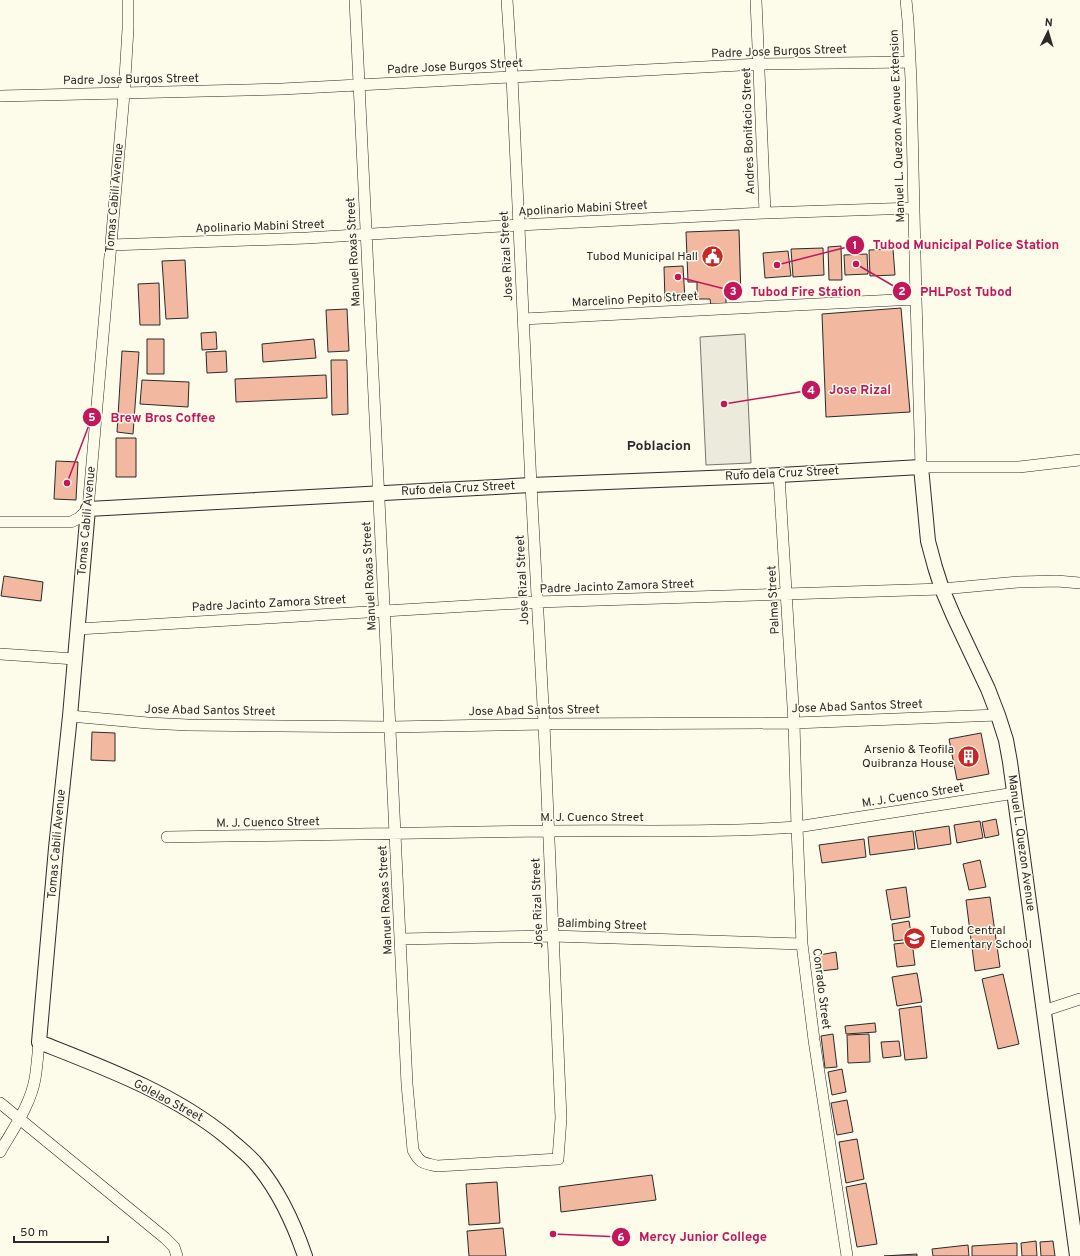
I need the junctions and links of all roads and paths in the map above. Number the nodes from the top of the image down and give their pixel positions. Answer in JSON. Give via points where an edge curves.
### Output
{"nodes":[{"id":1,"x":128,"y":0,"type":"edge"},
{"id":2,"x":355,"y":0,"type":"edge"},
{"id":3,"x":507,"y":0,"type":"edge"},
{"id":4,"x":756,"y":0,"type":"edge"},
{"id":5,"x":906,"y":0,"type":"edge"},
{"id":6,"x":910,"y":62,"type":"junction"},
{"id":7,"x":760,"y":64,"type":"junction"},
{"id":8,"x":512,"y":77,"type":"junction"},
{"id":9,"x":358,"y":85,"type":"junction"},
{"id":10,"x":124,"y":94,"type":"junction"},
{"id":11,"x":1,"y":96,"type":"edge"},
{"id":12,"x":914,"y":208,"type":"junction"},
{"id":13,"x":765,"y":213,"type":"junction"},
{"id":14,"x":519,"y":225,"type":"junction"},
{"id":15,"x":366,"y":235,"type":"junction"},
{"id":16,"x":111,"y":245,"type":"junction"},
{"id":17,"x":916,"y":299,"type":"junction"},
{"id":18,"x":523,"y":318,"type":"junction"},
{"id":19,"x":1080,"y":460,"type":"edge"},
{"id":20,"x":921,"y":467,"type":"junction"},
{"id":21,"x":779,"y":475,"type":"junction"},
{"id":22,"x":531,"y":485,"type":"junction"},
{"id":23,"x":378,"y":494,"type":"junction"},
{"id":24,"x":88,"y":508,"type":"junction"},
{"id":25,"x":0,"y":522,"type":"edge"},
{"id":26,"x":1080,"y":583,"type":"edge"},
{"id":27,"x":942,"y":589,"type":"junction"},
{"id":28,"x":787,"y":594,"type":"junction"},
{"id":29,"x":537,"y":602,"type":"junction"},
{"id":30,"x":386,"y":610,"type":"junction"},
{"id":31,"x":78,"y":629,"type":"junction"},
{"id":32,"x":0,"y":654,"type":"edge"},
{"id":33,"x":75,"y":659,"type":"junction"},
{"id":34,"x":998,"y":715,"type":"junction"},
{"id":35,"x":70,"y":716,"type":"junction"},
{"id":36,"x":794,"y":723,"type":"junction"},
{"id":37,"x":544,"y":724,"type":"junction"},
{"id":38,"x":391,"y":727,"type":"junction"},
{"id":39,"x":1015,"y":793,"type":"junction"},
{"id":40,"x":797,"y":827,"type":"junction"},
{"id":41,"x":549,"y":831,"type":"junction"},
{"id":42,"x":395,"y":833,"type":"junction"},
{"id":43,"x":167,"y":838,"type":"dead end"},
{"id":44,"x":552,"y":936,"type":"junction"},
{"id":45,"x":401,"y":939,"type":"junction"},
{"id":46,"x":802,"y":944,"type":"junction"},
{"id":47,"x":1080,"y":999,"type":"edge"},
{"id":48,"x":1043,"y":1011,"type":"junction"},
{"id":49,"x":39,"y":1042,"type":"junction"},
{"id":50,"x":0,"y":1102,"type":"edge"},
{"id":51,"x":20,"y":1119,"type":"junction"},
{"id":52,"x":413,"y":1150,"type":"joint"},
{"id":53,"x":0,"y":1152,"type":"edge"},
{"id":54,"x":1078,"y":1248,"type":"edge"},
{"id":55,"x":176,"y":1256,"type":"edge"},
{"id":56,"x":305,"y":1256,"type":"edge"},
{"id":57,"x":848,"y":1256,"type":"edge"}],
"edges":[{"from":1,"to":10,"type":"street","name":"Tomas Cabili Avenue"},
{"from":2,"to":9,"type":"street","name":"Manuel Roxas Street"},
{"from":3,"to":8,"type":"street","name":"Jose Rizal Street"},
{"from":4,"to":7,"type":"street","name":"Andres Bonifacio Street"},
{"from":5,"to":6,"type":"street","name":"Manuel L. Quezon Avenue Extension"},
{"from":6,"to":7,"type":"street","name":"Padre Jose Burgos Street"},
{"from":6,"to":12,"type":"street","name":"Manuel L. Quezon Avenue Extension"},
{"from":7,"to":8,"type":"street","name":"Padre Jose Burgos Street"},
{"from":7,"to":13,"type":"street","name":"Andres Bonifacio Street"},
{"from":8,"to":9,"type":"street","name":"Padre Jose Burgos Street"},
{"from":8,"to":14,"type":"street","name":"Jose Rizal Street"},
{"from":9,"to":10,"type":"street","name":"Padre Jose Burgos Street"},
{"from":9,"to":15,"type":"street","name":"Manuel Roxas Street"},
{"from":10,"to":11,"type":"street","name":"Padre Jose Burgos Street"},
{"from":10,"to":16,"type":"street","name":"Tomas Cabili Avenue"},
{"from":12,"to":13,"type":"street","name":"Apolinario Mabini Street"},
{"from":12,"to":17,"type":"street","name":"Manuel L. Quezon Avenue Extension"},
{"from":13,"to":14,"type":"street","name":"Apolinario Mabini Street"},
{"from":14,"to":15,"type":"street","name":"Apolinario Mabini Street"},
{"from":14,"to":18,"type":"street","name":"Jose Rizal Street"},
{"from":15,"to":16,"type":"street","name":"Apolinario Mabini Street"},
{"from":15,"to":23,"type":"street","name":"Manuel Roxas Street"},
{"from":16,"to":24,"type":"street","name":"Tomas Cabili Avenue"},
{"from":17,"to":18,"type":"street","name":"Marcelino Pepito Street"},
{"from":17,"to":20,"type":"street","name":"Manuel L. Quezon Avenue Extension"},
{"from":18,"to":22,"type":"street","name":"Jose Rizal Street"},
{"from":19,"to":20,"type":"street","via":[[1019,467]]},
{"from":20,"to":21,"type":"street","name":"Rufo dela Cruz Street"},
{"from":20,"to":27,"type":"street","name":"Manuel L. Quezon Avenue","via":[[928,541]]},
{"from":21,"to":22,"type":"street","name":"Rufo dela Cruz Street"},
{"from":21,"to":28,"type":"street","name":"Palma Street"},
{"from":22,"to":23,"type":"street","name":"Rufo dela Cruz Street"},
{"from":22,"to":29,"type":"street","name":"Jose Rizal Street"},
{"from":23,"to":24,"type":"street","name":"Rufo dela Cruz Street"},
{"from":23,"to":30,"type":"street","name":"Manuel Roxas Street"},
{"from":24,"to":25,"type":"street","via":[[71,522]]},
{"from":24,"to":31,"type":"street","name":"Tomas Cabili Avenue"},
{"from":26,"to":27,"type":"street","name":"Padre Jacinto Zamora Street","via":[[1019,582]]},
{"from":27,"to":28,"type":"street","name":"Padre Jacinto Zamora Street"},
{"from":27,"to":34,"type":"street","name":"Manuel L. Quezon Avenue"},
{"from":28,"to":29,"type":"street","name":"Padre Jacinto Zamora Street"},
{"from":28,"to":36,"type":"street","name":"Palma Street"},
{"from":29,"to":30,"type":"street","name":"Padre Jacinto Zamora Street"},
{"from":29,"to":37,"type":"street","name":"Jose Rizal Street"},
{"from":30,"to":31,"type":"street","name":"Padre Jacinto Zamora Street"},
{"from":30,"to":38,"type":"street","name":"Manuel Roxas Street"},
{"from":31,"to":33,"type":"street","name":"Tomas Cabili Avenue"},
{"from":32,"to":33,"type":"street"},
{"from":33,"to":35,"type":"street","name":"Tomas Cabili Avenue"},
{"from":34,"to":36,"type":"street","name":"Jose Abad Santos Street"},
{"from":34,"to":39,"type":"street","name":"Manuel L. Quezon Avenue","via":[[1006,740]]},
{"from":35,"to":38,"type":"street","name":"Jose Abad Santos Street","via":[[148,723]]},
{"from":35,"to":49,"type":"street","name":"Tomas Cabili Avenue"},
{"from":36,"to":37,"type":"street","name":"Jose Abad Santos Street"},
{"from":36,"to":40,"type":"street","name":"Conrado Street"},
{"from":37,"to":38,"type":"street","name":"Jose Abad Santos Street"},
{"from":37,"to":41,"type":"street","name":"Jose Rizal Street"},
{"from":38,"to":42,"type":"street","name":"Manuel Roxas Street"},
{"from":39,"to":40,"type":"street","name":"M. J. Cuenco Street"},
{"from":39,"to":48,"type":"street","name":"Manuel L. Quezon Avenue"},
{"from":40,"to":41,"type":"street","name":"M. J. Cuenco Street","via":[[703,831]]},
{"from":40,"to":46,"type":"street","name":"Conrado Street"},
{"from":41,"to":42,"type":"street","name":"M. J. Cuenco Street"},
{"from":41,"to":44,"type":"street","name":"Jose Rizal Street"},
{"from":42,"to":43,"type":"street","name":"M. J. Cuenco Street"},
{"from":42,"to":45,"type":"street","name":"Manuel Roxas Street"},
{"from":44,"to":45,"type":"street","name":"Balimbing Street"},
{"from":44,"to":46,"type":"street","name":"Balimbing Street"},
{"from":44,"to":52,"type":"street","name":"Jose Rizal Street","via":[[561,1118],[558,1159],[437,1166],[425,1164],[418,1159]]},
{"from":45,"to":52,"type":"street","name":"Manuel Roxas Street","via":[[407,1084]]},
{"from":46,"to":57,"type":"street","name":"Conrado Street","via":[[814,1040]]},
{"from":47,"to":48,"type":"street"},
{"from":48,"to":54,"type":"street","name":"Manuel L. Quezon Avenue"},
{"from":49,"to":51,"type":"street","via":[[35,1080]]},
{"from":49,"to":56,"type":"street","name":"Golelao Street","via":[[139,1084],[211,1124],[257,1164],[269,1180],[291,1220]]},
{"from":50,"to":51,"type":"street"},
{"from":51,"to":53,"type":"street"},
{"from":51,"to":55,"type":"street","via":[[165,1238],[174,1247]]}]}
